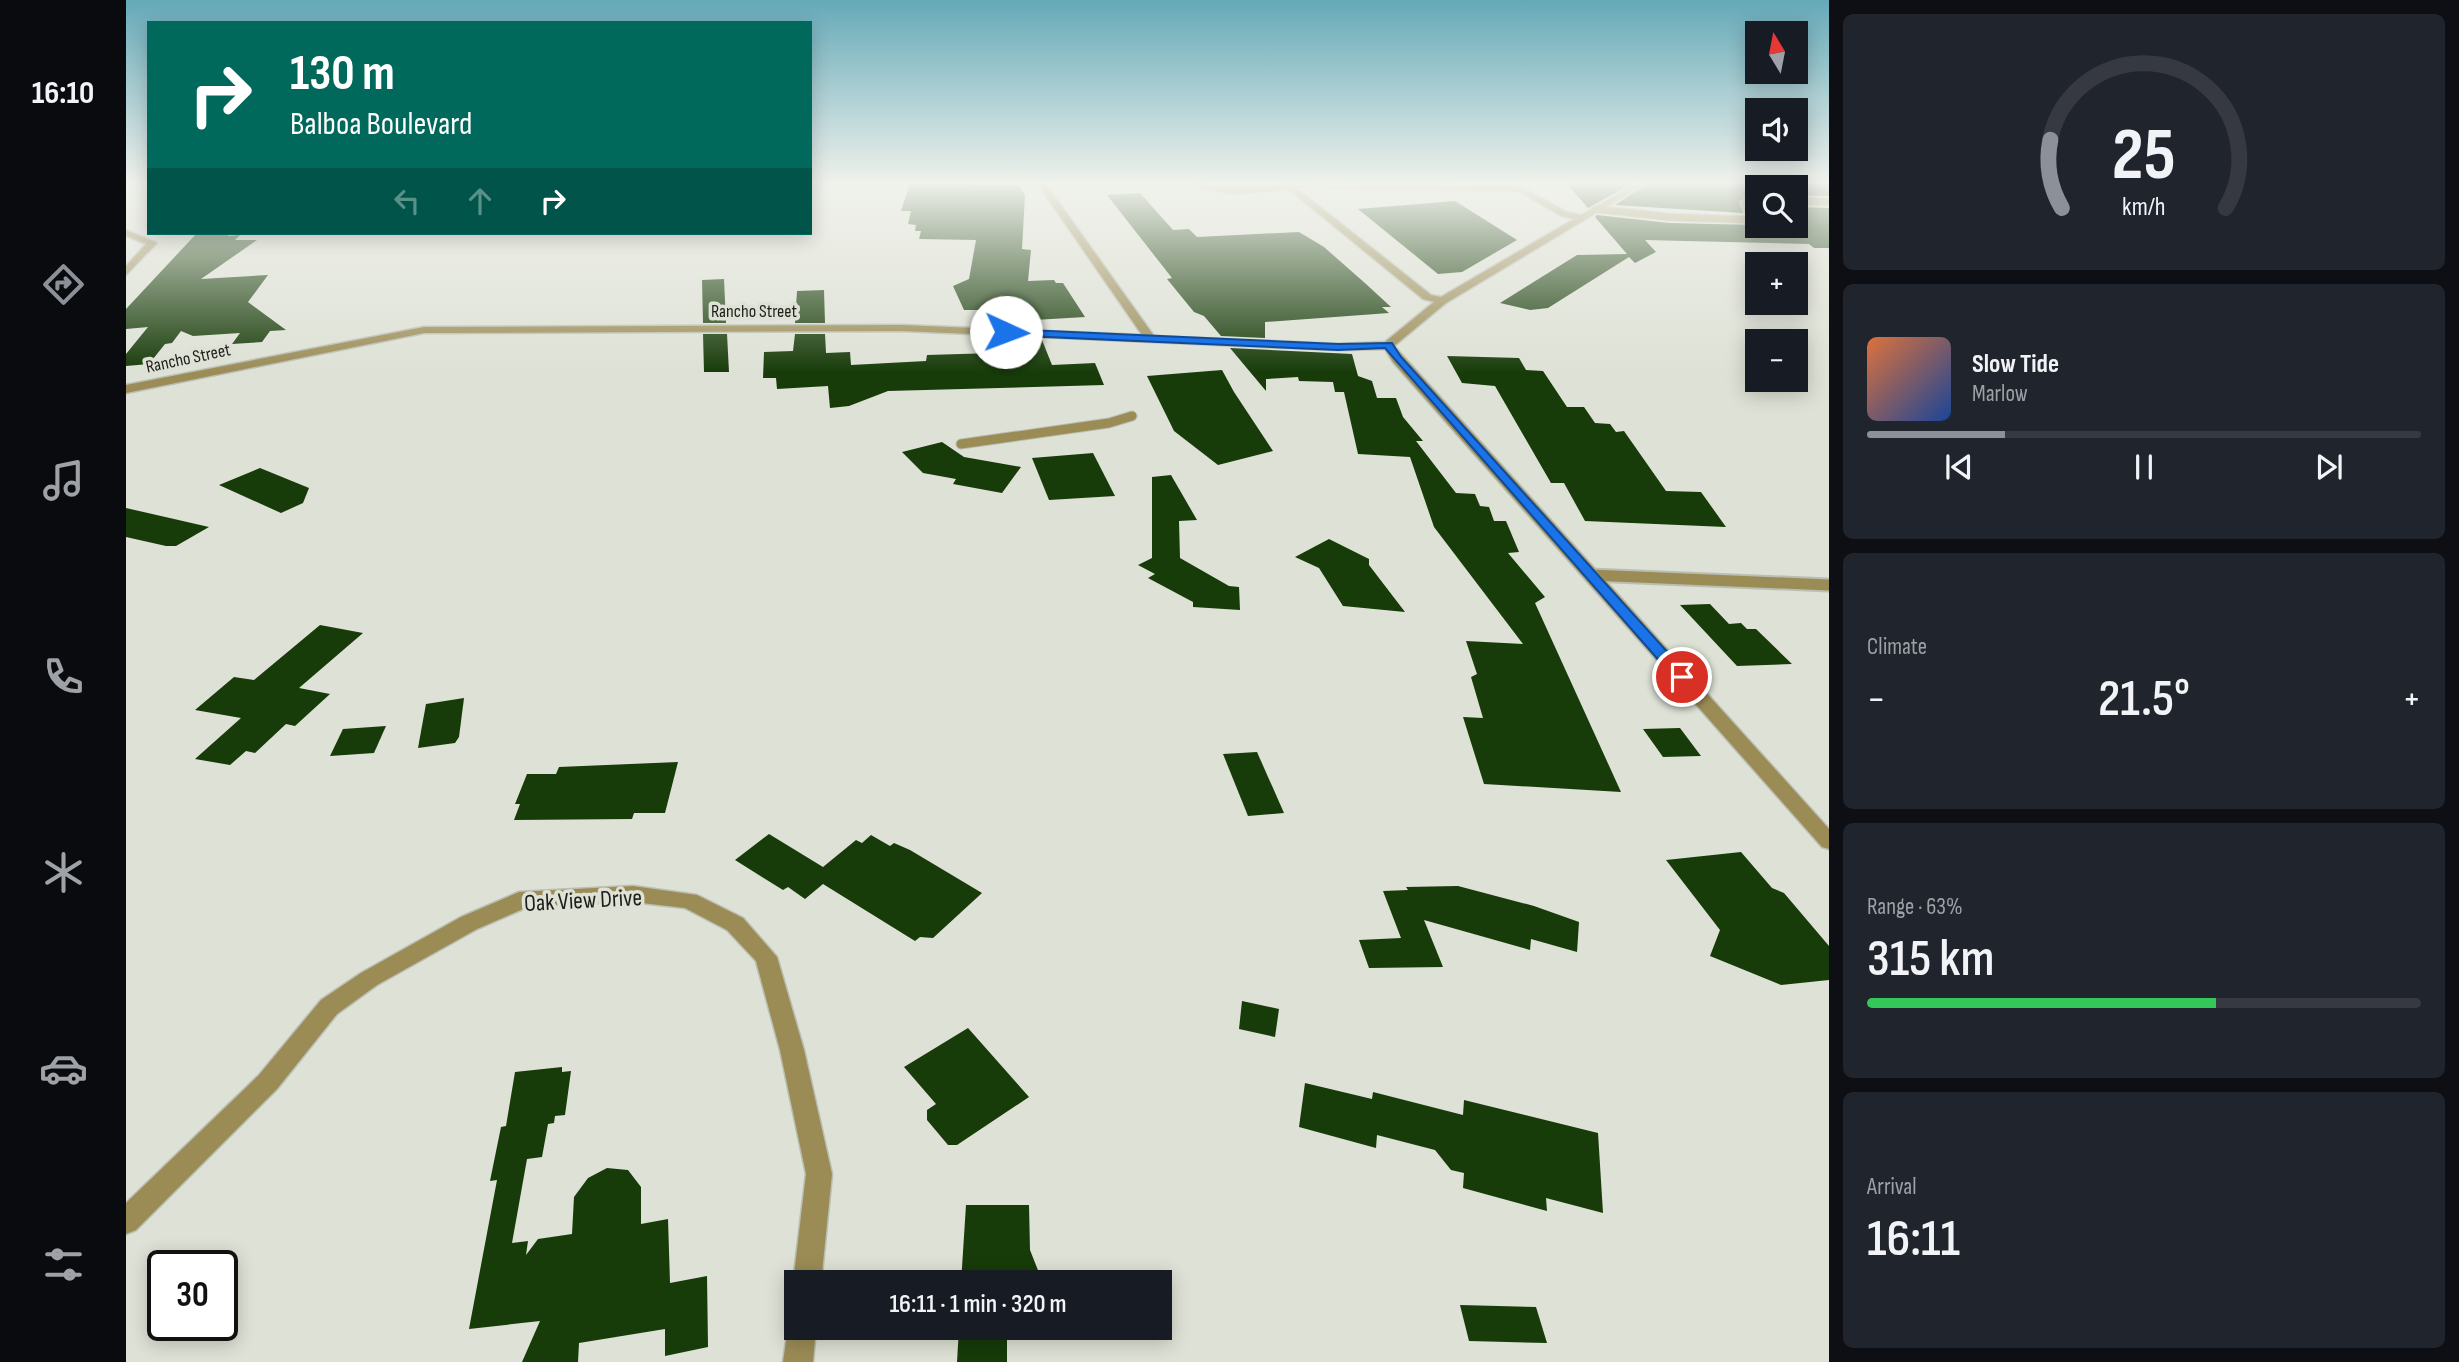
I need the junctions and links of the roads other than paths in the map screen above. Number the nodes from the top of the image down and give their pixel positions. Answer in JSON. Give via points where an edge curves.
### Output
{"nodes":[{"id":1,"x":149,"y":247,"type":"edge"},
{"id":2,"x":1086,"y":247,"type":"edge"},
{"id":3,"x":1365,"y":247,"type":"edge"},
{"id":4,"x":1533,"y":247,"type":"edge"},
{"id":5,"x":126,"y":272,"type":"edge"},
{"id":6,"x":1441,"y":301,"type":"junction"},
{"id":7,"x":1149,"y":338,"type":"junction"},
{"id":8,"x":1388,"y":345,"type":"junction"},
{"id":9,"x":126,"y":389,"type":"edge"},
{"id":10,"x":1132,"y":416,"type":"dead end"},
{"id":11,"x":961,"y":444,"type":"dead end"},
{"id":12,"x":1591,"y":575,"type":"junction"},
{"id":13,"x":1829,"y":585,"type":"edge"},
{"id":14,"x":1829,"y":842,"type":"edge"},
{"id":15,"x":126,"y":1221,"type":"edge"},
{"id":16,"x":808,"y":1270,"type":"edge"},
{"id":17,"x":801,"y":1340,"type":"edge"},
{"id":18,"x":799,"y":1362,"type":"edge"}],
"edges":[{"from":1,"to":5,"type":"street"},
{"from":2,"to":7,"type":"street"},
{"from":3,"to":6,"type":"street","via":[[1427,297]]},
{"from":4,"to":6,"type":"street"},
{"from":6,"to":8,"type":"street"},
{"from":7,"to":8,"type":"street","name":"Rancho Street"},
{"from":7,"to":9,"type":"street","name":"Rancho Street","via":[[902,328],[425,330]]},
{"from":8,"to":12,"type":"street"},
{"from":10,"to":11,"type":"lane"},
{"from":12,"to":13,"type":"lane"},
{"from":12,"to":14,"type":"street"},
{"from":15,"to":16,"type":"street","name":"Oak View Drive","via":[[268,1082],[329,1007],[369,979],[470,923],[527,898],[633,894],[689,901],[735,924],[766,957],[819,1174]]},
{"from":17,"to":18,"type":"street"}]}
